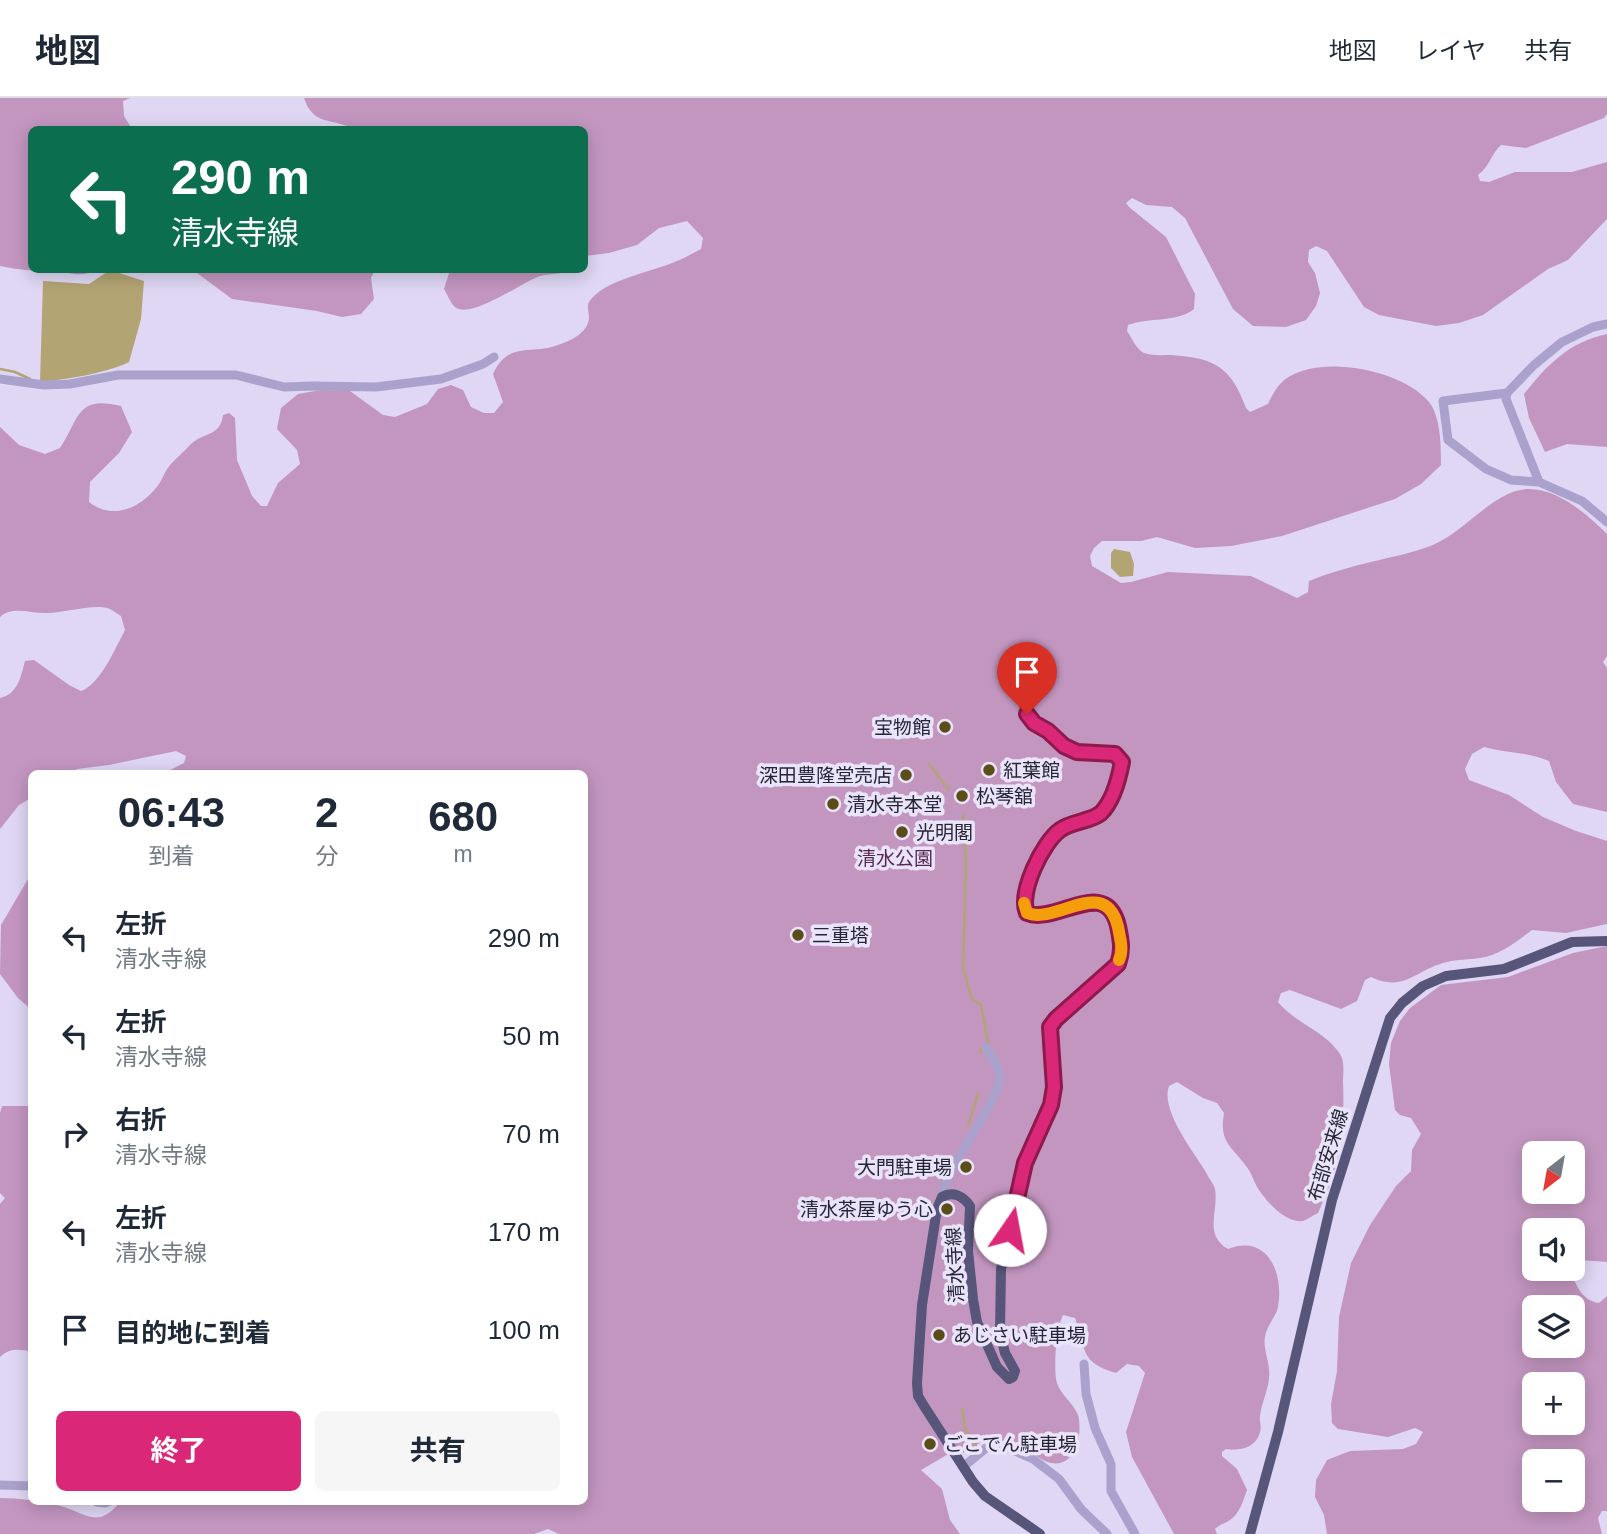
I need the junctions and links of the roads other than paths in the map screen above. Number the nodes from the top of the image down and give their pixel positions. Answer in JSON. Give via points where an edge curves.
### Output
{"nodes":[{"id":1,"x":1607,"y":324,"type":"edge"},
{"id":2,"x":494,"y":357,"type":"dead end"},
{"id":3,"x":0,"y":379,"type":"edge"},
{"id":4,"x":1507,"y":393,"type":"junction"},
{"id":5,"x":1539,"y":482,"type":"junction"},
{"id":6,"x":1607,"y":522,"type":"edge"},
{"id":7,"x":1020,"y":682,"type":"dead end"},
{"id":8,"x":1607,"y":941,"type":"edge"},
{"id":9,"x":986,"y":1047,"type":"dead end"},
{"id":10,"x":942,"y":1197,"type":"junction"},
{"id":11,"x":1084,"y":1364,"type":"dead end"},
{"id":12,"x":963,"y":1467,"type":"junction"},
{"id":13,"x":0,"y":1485,"type":"edge"},
{"id":14,"x":28,"y":1486,"type":"edge"},
{"id":15,"x":1040,"y":1534,"type":"edge"},
{"id":16,"x":1107,"y":1534,"type":"edge"},
{"id":17,"x":1135,"y":1534,"type":"edge"},
{"id":18,"x":1250,"y":1534,"type":"edge"}],
"edges":[{"from":1,"to":4,"type":"street","via":[[1562,342]]},
{"from":2,"to":3,"type":"street","via":[[441,379],[376,387],[284,387],[236,375],[118,375],[44,385]]},
{"from":4,"to":5,"type":"street"},
{"from":4,"to":5,"type":"street","via":[[1443,401],[1446,436],[1486,469],[1511,480]]},
{"from":5,"to":6,"type":"street","via":[[1582,501]]},
{"from":7,"to":10,"type":"main road","name":"清水寺線","via":[[1027,714],[1034,723],[1077,752],[1115,754],[1122,762],[1102,811],[1057,831],[1048,843],[1031,877],[1025,909],[1038,916],[1099,903],[1115,916],[1122,953],[1118,964],[1050,1027],[1051,1105],[1025,1163],[1001,1269],[1000,1332],[1015,1371],[1009,1379],[997,1367],[977,1322],[968,1251],[970,1206],[956,1194]]},
{"from":8,"to":18,"type":"main road","name":"布部安来線","via":[[1572,942],[1504,969],[1446,976],[1423,986],[1390,1018],[1332,1200]]},
{"from":9,"to":10,"type":"street","via":[[1000,1072],[1000,1082],[950,1172]]},
{"from":10,"to":12,"type":"main road","name":"清水寺線","via":[[922,1304],[917,1383],[923,1406]]},
{"from":11,"to":17,"type":"street","via":[[1095,1428],[1111,1464],[1111,1491]]},
{"from":12,"to":15,"type":"main road","name":"清水寺線","via":[[985,1496]]},
{"from":12,"to":16,"type":"street","via":[[986,1448],[1000,1445],[1033,1459],[1059,1479]]},
{"from":13,"to":14,"type":"street"}]}
